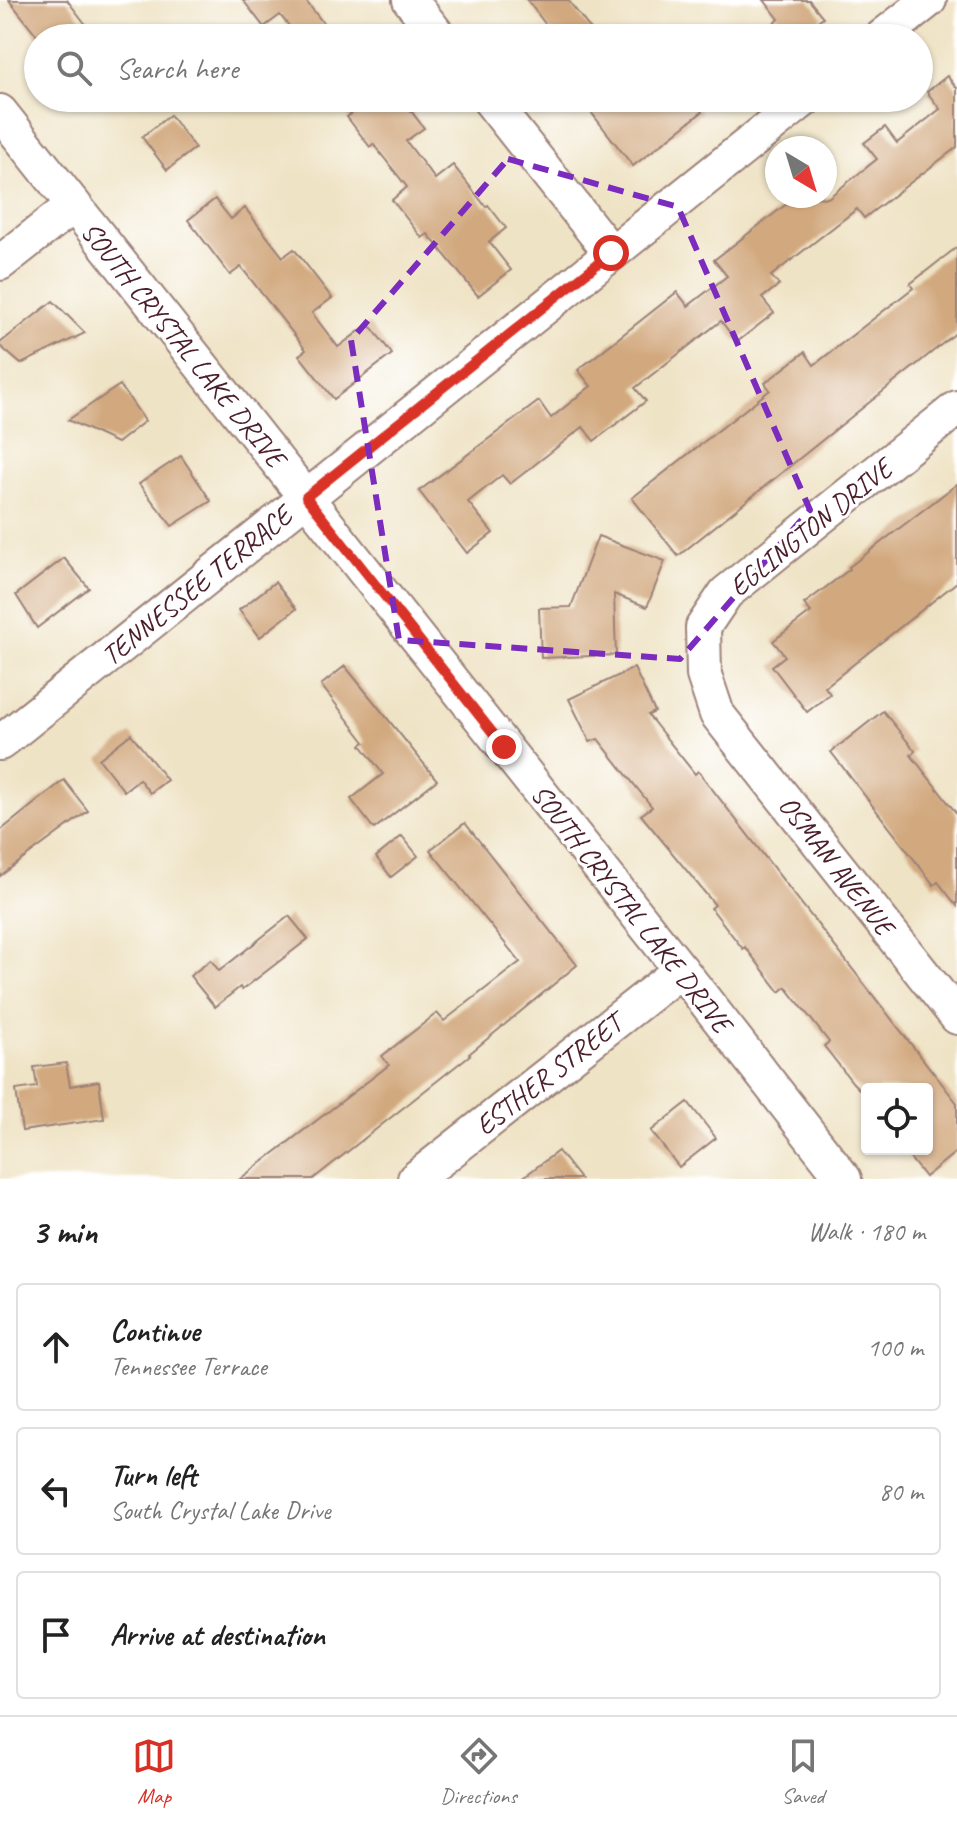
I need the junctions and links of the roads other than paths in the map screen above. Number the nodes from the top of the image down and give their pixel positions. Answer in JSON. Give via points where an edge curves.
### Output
{"nodes":[{"id":1,"x":410,"y":0,"type":"edge"},
{"id":2,"x":915,"y":4,"type":"edge"},
{"id":3,"x":429,"y":24,"type":"edge"},
{"id":4,"x":895,"y":24,"type":"edge"},
{"id":5,"x":0,"y":112,"type":"edge"},
{"id":6,"x":499,"y":112,"type":"edge"},
{"id":7,"x":788,"y":112,"type":"edge"},
{"id":8,"x":74,"y":205,"type":"junction"},
{"id":9,"x":611,"y":253,"type":"junction"},
{"id":10,"x":0,"y":263,"type":"edge"},
{"id":11,"x":957,"y":408,"type":"edge"},
{"id":12,"x":306,"y":497,"type":"junction"},
{"id":13,"x":717,"y":714,"type":"joint"},
{"id":14,"x":0,"y":743,"type":"edge"},
{"id":15,"x":681,"y":970,"type":"junction"},
{"id":16,"x":957,"y":1017,"type":"edge"},
{"id":17,"x":415,"y":1179,"type":"edge"},
{"id":18,"x":844,"y":1179,"type":"edge"}],
"edges":[{"from":1,"to":3,"type":"street"},
{"from":2,"to":4,"type":"street"},
{"from":5,"to":8,"type":"street","name":"SOUTH CRYSTAL LAKE DRIVE"},
{"from":6,"to":9,"type":"street"},
{"from":7,"to":9,"type":"street","name":"TENNESSEE TERRACE"},
{"from":8,"to":10,"type":"street"},
{"from":8,"to":12,"type":"street","name":"SOUTH CRYSTAL LAKE DRIVE"},
{"from":9,"to":12,"type":"street","name":"TENNESSEE TERRACE"},
{"from":11,"to":13,"type":"street","name":"EGLINGTON DRIVE","via":[[726,593],[703,627],[704,675]]},
{"from":12,"to":14,"type":"street","name":"TENNESSEE TERRACE"},
{"from":12,"to":15,"type":"street","name":"SOUTH CRYSTAL LAKE DRIVE"},
{"from":13,"to":16,"type":"street","name":"OSMAN AVENUE"},
{"from":15,"to":17,"type":"street","name":"ESTHER STREET"},
{"from":15,"to":18,"type":"street","name":"SOUTH CRYSTAL LAKE DRIVE"}]}
